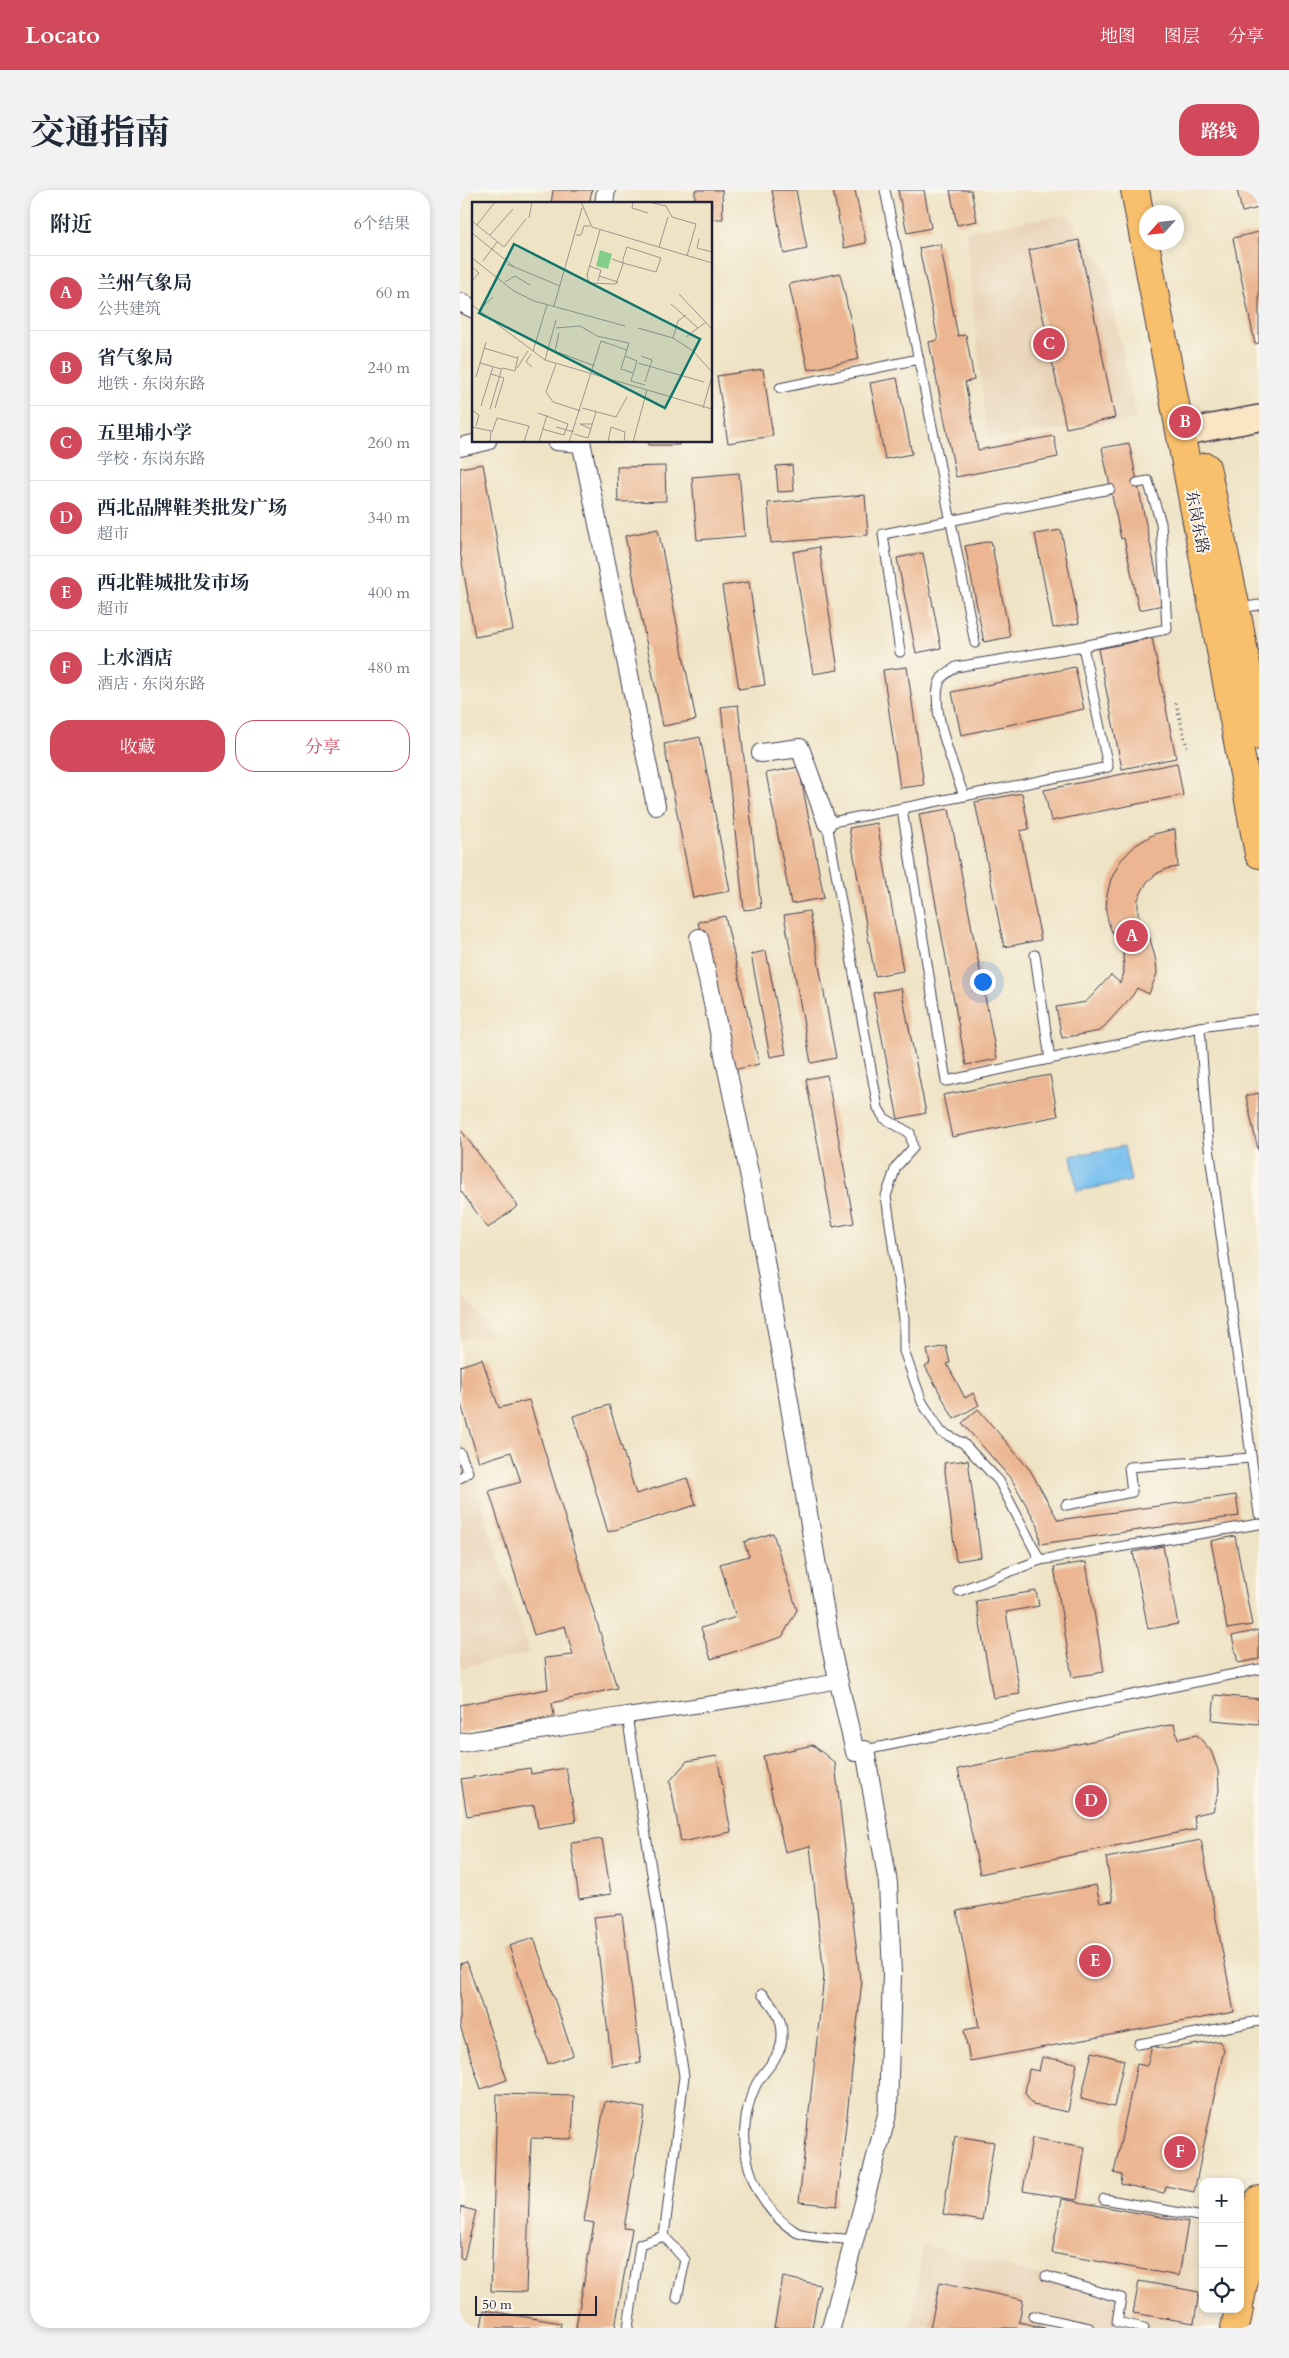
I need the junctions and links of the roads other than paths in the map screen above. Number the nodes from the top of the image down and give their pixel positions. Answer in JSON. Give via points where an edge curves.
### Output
{"nodes":[{"id":1,"x":885,"y":190,"type":"edge"},
{"id":2,"x":1135,"y":190,"type":"edge"},
{"id":3,"x":1153,"y":190,"type":"edge"},
{"id":4,"x":1156,"y":205,"type":"edge"},
{"id":5,"x":1163,"y":250,"type":"edge"},
{"id":6,"x":460,"y":302,"type":"edge"},
{"id":7,"x":472,"y":308,"type":"edge"},
{"id":8,"x":918,"y":359,"type":"junction"},
{"id":9,"x":780,"y":388,"type":"dead end"},
{"id":10,"x":1259,"y":418,"type":"edge"},
{"id":11,"x":1189,"y":432,"type":"junction"},
{"id":12,"x":482,"y":442,"type":"edge"},
{"id":13,"x":581,"y":442,"type":"edge"},
{"id":14,"x":460,"y":447,"type":"edge"},
{"id":15,"x":1137,"y":483,"type":"dead end"},
{"id":16,"x":1110,"y":488,"type":"dead end"},
{"id":17,"x":950,"y":521,"type":"junction"},
{"id":18,"x":1247,"y":607,"type":"edge"},
{"id":19,"x":974,"y":643,"type":"dead end"},
{"id":20,"x":1083,"y":646,"type":"junction"},
{"id":21,"x":900,"y":652,"type":"dead end"},
{"id":22,"x":1259,"y":736,"type":"edge"},
{"id":23,"x":761,"y":753,"type":"dead end"},
{"id":24,"x":964,"y":796,"type":"junction"},
{"id":25,"x":656,"y":806,"type":"dead end"},
{"id":26,"x":902,"y":809,"type":"junction"},
{"id":27,"x":827,"y":823,"type":"junction"},
{"id":28,"x":1259,"y":854,"type":"edge"},
{"id":29,"x":699,"y":938,"type":"dead end"},
{"id":30,"x":1036,"y":955,"type":"dead end"},
{"id":31,"x":1259,"y":1019,"type":"edge"},
{"id":32,"x":1200,"y":1027,"type":"junction"},
{"id":33,"x":1050,"y":1059,"type":"junction"},
{"id":34,"x":460,"y":1453,"type":"edge"},
{"id":35,"x":1251,"y":1458,"type":"junction"},
{"id":36,"x":460,"y":1478,"type":"edge"},
{"id":37,"x":1066,"y":1504,"type":"dead end"},
{"id":38,"x":1259,"y":1514,"type":"edge"},
{"id":39,"x":1259,"y":1524,"type":"edge"},
{"id":40,"x":1040,"y":1560,"type":"junction"},
{"id":41,"x":959,"y":1591,"type":"dead end"},
{"id":42,"x":1259,"y":1669,"type":"edge"},
{"id":43,"x":838,"y":1680,"type":"junction"},
{"id":44,"x":628,"y":1716,"type":"junction"},
{"id":45,"x":460,"y":1743,"type":"edge"},
{"id":46,"x":865,"y":1750,"type":"junction"},
{"id":47,"x":762,"y":1994,"type":"dead end"},
{"id":48,"x":1259,"y":2021,"type":"edge"},
{"id":49,"x":1139,"y":2044,"type":"dead end"},
{"id":50,"x":1104,"y":2199,"type":"dead end"},
{"id":51,"x":1259,"y":2200,"type":"edge"},
{"id":52,"x":1199,"y":2216,"type":"edge"},
{"id":53,"x":664,"y":2236,"type":"junction"},
{"id":54,"x":853,"y":2240,"type":"junction"},
{"id":55,"x":1244,"y":2271,"type":"edge"},
{"id":56,"x":1046,"y":2276,"type":"dead end"},
{"id":57,"x":677,"y":2298,"type":"dead end"},
{"id":58,"x":1238,"y":2313,"type":"edge"},
{"id":59,"x":1033,"y":2316,"type":"dead end"},
{"id":60,"x":628,"y":2328,"type":"edge"},
{"id":61,"x":830,"y":2328,"type":"edge"},
{"id":62,"x":1089,"y":2328,"type":"edge"},
{"id":63,"x":1144,"y":2328,"type":"edge"},
{"id":64,"x":1235,"y":2328,"type":"edge"}],
"edges":[{"from":1,"to":8,"type":"lane"},
{"from":2,"to":11,"type":"main road","name":"东岗东路"},
{"from":3,"to":4,"type":"main road"},
{"from":5,"to":11,"type":"main road","name":"东岗东路"},
{"from":6,"to":7,"type":"street"},
{"from":8,"to":9,"type":"lane"},
{"from":8,"to":17,"type":"lane"},
{"from":10,"to":11,"type":"main road"},
{"from":11,"to":18,"type":"main road","name":"东岗东路"},
{"from":11,"to":28,"type":"main road","name":"东岗东路"},
{"from":12,"to":14,"type":"street"},
{"from":13,"to":25,"type":"street"},
{"from":15,"to":20,"type":"lane","via":[[1148,480],[1161,523],[1167,629]]},
{"from":16,"to":17,"type":"lane"},
{"from":17,"to":19,"type":"lane"},
{"from":17,"to":21,"type":"lane","via":[[883,534]]},
{"from":18,"to":22,"type":"main road","name":"东岗东路"},
{"from":20,"to":24,"type":"lane","via":[[956,667],[942,677],[936,708]]},
{"from":20,"to":24,"type":"lane","via":[[1108,767]]},
{"from":23,"to":27,"type":"street","via":[[800,748]]},
{"from":24,"to":26,"type":"lane"},
{"from":26,"to":27,"type":"lane"},
{"from":26,"to":33,"type":"lane","via":[[946,1081]]},
{"from":27,"to":40,"type":"lane","via":[[878,1108],[884,1118],[910,1133],[913,1148],[896,1167],[886,1196],[904,1319],[904,1351],[922,1402],[941,1432],[964,1443],[999,1481]]},
{"from":29,"to":43,"type":"street","via":[[754,1196]]},
{"from":30,"to":33,"type":"lane"},
{"from":31,"to":32,"type":"lane"},
{"from":32,"to":33,"type":"lane"},
{"from":32,"to":35,"type":"lane","via":[[1208,1140]]},
{"from":34,"to":36,"type":"lane","via":[[468,1472]]},
{"from":35,"to":37,"type":"lane","via":[[1129,1467],[1132,1492]]},
{"from":35,"to":38,"type":"lane"},
{"from":39,"to":40,"type":"lane"},
{"from":40,"to":41,"type":"lane"},
{"from":42,"to":46,"type":"lane"},
{"from":43,"to":44,"type":"street"},
{"from":43,"to":46,"type":"street","via":[[855,1752]]},
{"from":44,"to":45,"type":"street"},
{"from":44,"to":53,"type":"lane","via":[[684,2076]]},
{"from":46,"to":54,"type":"street","via":[[888,1883],[892,1974],[888,2111]]},
{"from":47,"to":54,"type":"lane","via":[[780,2019],[782,2034],[780,2050],[756,2085],[746,2110],[743,2138],[750,2175],[769,2208],[797,2233]]},
{"from":48,"to":49,"type":"lane"},
{"from":50,"to":52,"type":"lane"},
{"from":51,"to":55,"type":"main road","via":[[1250,2225]]},
{"from":53,"to":57,"type":"lane","via":[[685,2260]]},
{"from":53,"to":60,"type":"lane","via":[[640,2244]]},
{"from":54,"to":61,"type":"street"},
{"from":56,"to":63,"type":"lane","via":[[1121,2298],[1117,2322]]},
{"from":58,"to":64,"type":"main road"},
{"from":59,"to":62,"type":"lane"}]}
